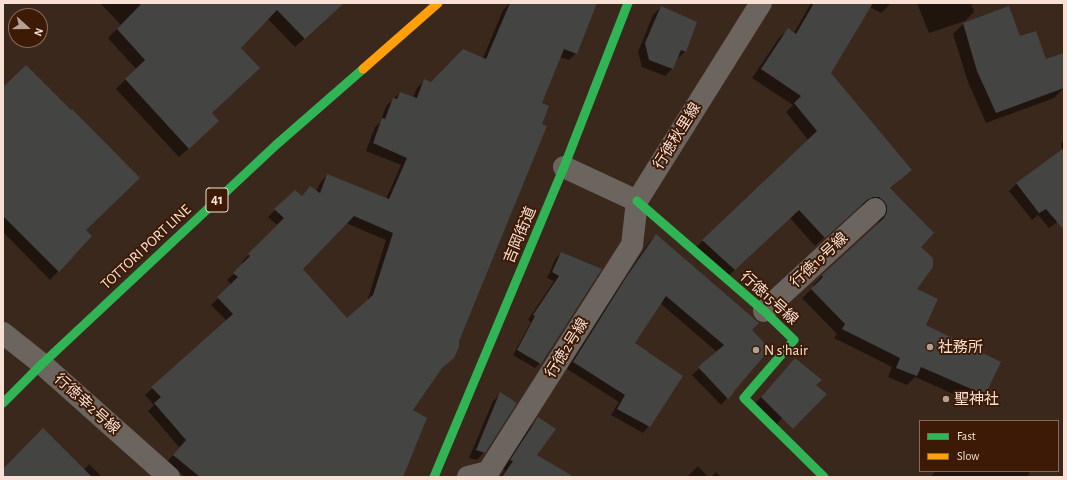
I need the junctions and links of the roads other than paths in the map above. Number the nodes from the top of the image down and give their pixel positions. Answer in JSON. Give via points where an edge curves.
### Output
{"nodes":[{"id":1,"x":438,"y":3,"type":"edge"},
{"id":2,"x":628,"y":3,"type":"edge"},
{"id":3,"x":760,"y":3,"type":"edge"},
{"id":4,"x":564,"y":167,"type":"junction"},
{"id":5,"x":637,"y":201,"type":"junction"},
{"id":6,"x":875,"y":209,"type":"dead end"},
{"id":7,"x":764,"y":311,"type":"junction"},
{"id":8,"x":3,"y":334,"type":"edge"},
{"id":9,"x":42,"y":364,"type":"junction"},
{"id":10,"x":3,"y":403,"type":"edge"},
{"id":11,"x":169,"y":477,"type":"edge"},
{"id":12,"x":434,"y":477,"type":"edge"},
{"id":13,"x":468,"y":477,"type":"edge"},
{"id":14,"x":824,"y":477,"type":"edge"}],
"edges":[{"from":1,"to":9,"type":"street","name":"TOTTORI PORT LINE","number":"41","via":[[276,144]]},
{"from":2,"to":4,"type":"street","name":"吉岡街道"},
{"from":3,"to":5,"type":"street","name":"行徳秋里線"},
{"from":4,"to":5,"type":"street"},
{"from":4,"to":12,"type":"street","name":"吉岡街道"},
{"from":5,"to":7,"type":"street","name":"行徳15号線"},
{"from":5,"to":13,"type":"street","name":"行徳2号線","via":[[632,245],[488,472]]},
{"from":6,"to":7,"type":"street","name":"行徳19号線"},
{"from":7,"to":14,"type":"street","name":"行徳15号線","via":[[794,340],[744,398]]},
{"from":8,"to":9,"type":"street","name":"行徳幸2号線"},
{"from":9,"to":10,"type":"street","name":"TOTTORI PORT LINE","number":"41"},
{"from":9,"to":11,"type":"street","name":"行徳幸2号線"}]}
